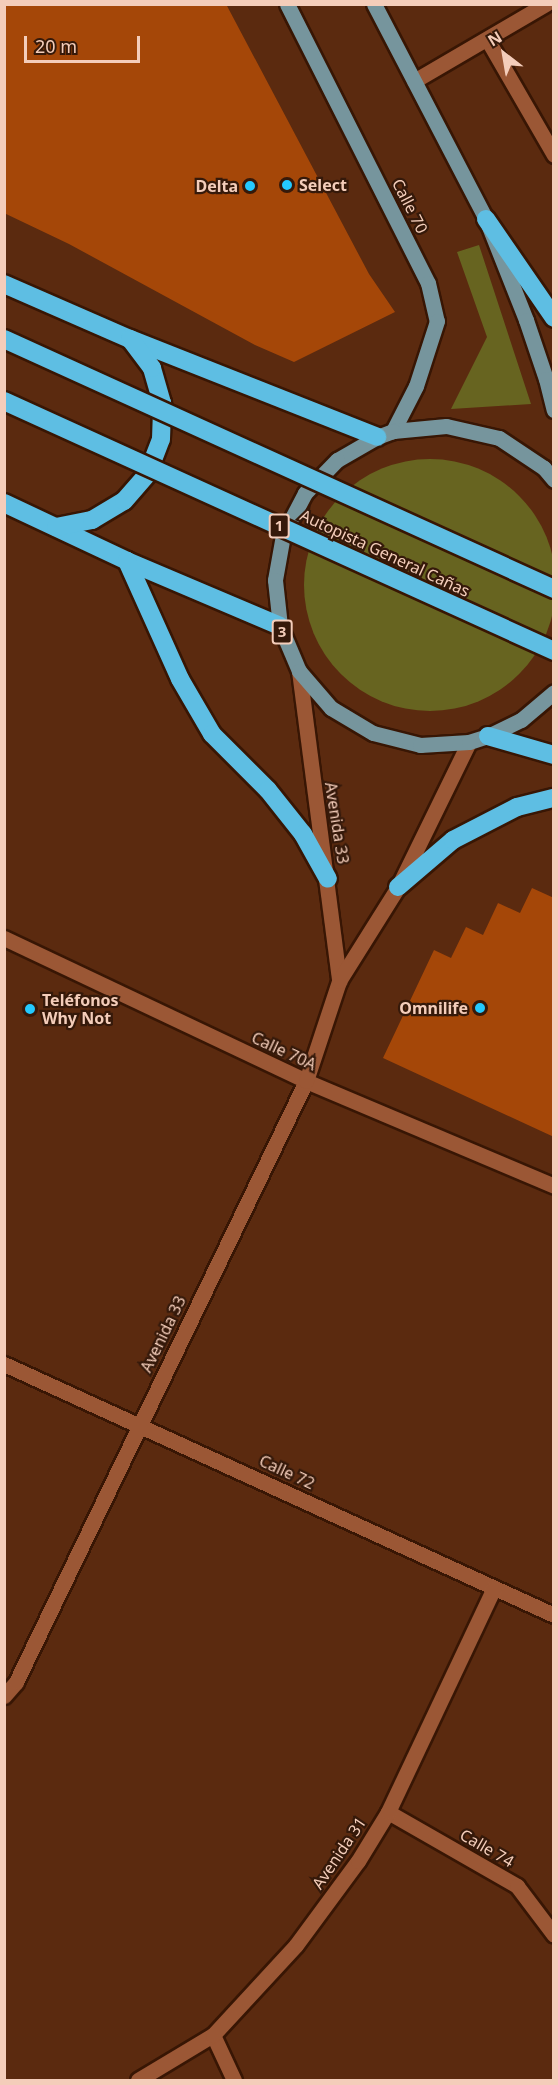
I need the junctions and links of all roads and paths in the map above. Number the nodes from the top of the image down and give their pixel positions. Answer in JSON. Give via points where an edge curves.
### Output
{"nodes":[{"id":1,"x":286,"y":4,"type":"edge"},
{"id":2,"x":374,"y":4,"type":"edge"},
{"id":3,"x":546,"y":4,"type":"edge"},
{"id":4,"x":487,"y":39,"type":"junction"},
{"id":5,"x":414,"y":81,"type":"junction"},
{"id":6,"x":554,"y":155,"type":"edge"},
{"id":7,"x":486,"y":219,"type":"junction"},
{"id":8,"x":4,"y":284,"type":"edge"},
{"id":9,"x":554,"y":318,"type":"edge"},
{"id":10,"x":4,"y":339,"type":"edge"},
{"id":11,"x":130,"y":339,"type":"junction"},
{"id":12,"x":4,"y":401,"type":"edge"},
{"id":13,"x":554,"y":410,"type":"edge"},
{"id":14,"x":385,"y":434,"type":"junction"},
{"id":15,"x":554,"y":480,"type":"edge"},
{"id":16,"x":4,"y":503,"type":"edge"},
{"id":17,"x":56,"y":527,"type":"junction"},
{"id":18,"x":127,"y":561,"type":"junction"},
{"id":19,"x":554,"y":589,"type":"edge"},
{"id":20,"x":279,"y":626,"type":"junction"},
{"id":21,"x":554,"y":651,"type":"edge"},
{"id":22,"x":299,"y":671,"type":"junction"},
{"id":23,"x":554,"y":692,"type":"edge"},
{"id":24,"x":488,"y":736,"type":"junction"},
{"id":25,"x":469,"y":742,"type":"junction"},
{"id":26,"x":554,"y":755,"type":"edge"},
{"id":27,"x":554,"y":798,"type":"edge"},
{"id":28,"x":328,"y":879,"type":"junction"},
{"id":29,"x":399,"y":887,"type":"junction"},
{"id":30,"x":4,"y":938,"type":"edge"},
{"id":31,"x":339,"y":981,"type":"junction"},
{"id":32,"x":306,"y":1081,"type":"junction"},
{"id":33,"x":554,"y":1186,"type":"edge"},
{"id":34,"x":4,"y":1364,"type":"edge"},
{"id":35,"x":139,"y":1424,"type":"junction"},
{"id":36,"x":494,"y":1588,"type":"junction"},
{"id":37,"x":554,"y":1615,"type":"edge"},
{"id":38,"x":4,"y":1696,"type":"edge"},
{"id":39,"x":388,"y":1812,"type":"junction"},
{"id":40,"x":554,"y":1935,"type":"edge"},
{"id":41,"x":213,"y":2036,"type":"junction"},
{"id":42,"x":138,"y":2080,"type":"edge"},
{"id":43,"x":234,"y":2080,"type":"edge"}],
"edges":[{"from":1,"to":14,"type":"main road","name":"Calle 70","via":[[411,249],[437,321],[429,352]]},
{"from":2,"to":5,"type":"main road"},
{"from":3,"to":4,"type":"street"},
{"from":4,"to":5,"type":"street"},
{"from":4,"to":6,"type":"street"},
{"from":5,"to":7,"type":"main road"},
{"from":7,"to":9,"type":"highway"},
{"from":7,"to":13,"type":"main road","via":[[526,320]]},
{"from":8,"to":11,"type":"highway"},
{"from":10,"to":19,"type":"highway","bridge":true},
{"from":11,"to":14,"type":"highway"},
{"from":11,"to":17,"type":"highway","via":[[152,368],[162,403],[160,439],[148,473],[124,501],[92,520]]},
{"from":12,"to":21,"type":"highway","name":"Autopista General Cañas","number":"1","bridge":true},
{"from":14,"to":15,"type":"main road","number":"3","via":[[446,426],[499,438],[544,468]]},
{"from":14,"to":20,"type":"main road","number":"3","via":[[337,460],[305,493],[283,535],[275,580]]},
{"from":16,"to":17,"type":"highway"},
{"from":17,"to":18,"type":"highway"},
{"from":18,"to":20,"type":"highway"},
{"from":18,"to":28,"type":"highway","via":[[180,679],[212,734],[268,790],[296,825]]},
{"from":20,"to":22,"type":"main road","number":"3"},
{"from":22,"to":25,"type":"main road","number":"3","via":[[331,708],[373,733],[420,745]]},
{"from":22,"to":28,"type":"street","name":"Avenida 33"},
{"from":23,"to":24,"type":"main road","number":"3","via":[[521,720]]},
{"from":24,"to":25,"type":"main road","number":"3"},
{"from":24,"to":26,"type":"highway"},
{"from":25,"to":29,"type":"street","name":"Avenida 33"},
{"from":27,"to":29,"type":"highway","via":[[517,807],[453,840]]},
{"from":28,"to":31,"type":"street","name":"Avenida 33"},
{"from":29,"to":31,"type":"street","name":"Avenida 33"},
{"from":30,"to":32,"type":"street","name":"Calle 70A"},
{"from":31,"to":32,"type":"street","name":"Avenida 33"},
{"from":32,"to":33,"type":"street","name":"Calle 70A"},
{"from":32,"to":35,"type":"street","name":"Avenida 33"},
{"from":34,"to":35,"type":"street","name":"Calle 72"},
{"from":35,"to":36,"type":"street","name":"Calle 72"},
{"from":35,"to":38,"type":"street","name":"Avenida 33","via":[[16,1682]]},
{"from":36,"to":37,"type":"street","name":"Calle 72"},
{"from":36,"to":39,"type":"street","name":"Avenida 31"},
{"from":39,"to":40,"type":"street","name":"Calle 74","via":[[517,1886]]},
{"from":39,"to":41,"type":"street","name":"Avenida 31","via":[[297,1945]]},
{"from":41,"to":42,"type":"street","name":"Avenida 31"},
{"from":41,"to":43,"type":"street"}]}
